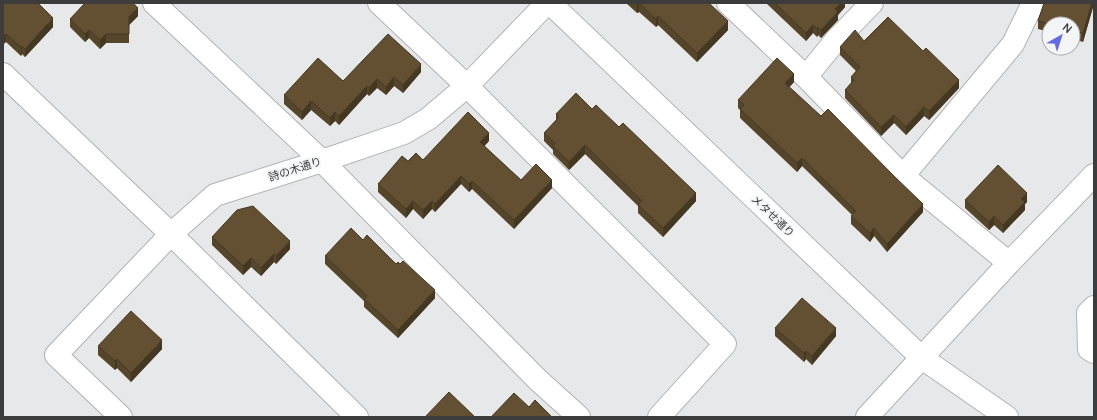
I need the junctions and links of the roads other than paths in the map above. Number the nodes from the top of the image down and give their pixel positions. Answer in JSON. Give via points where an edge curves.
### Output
{"nodes":[{"id":1,"x":154,"y":3,"type":"edge"},
{"id":2,"x":378,"y":3,"type":"edge"},
{"id":3,"x":548,"y":3,"type":"edge"},
{"id":4,"x":728,"y":3,"type":"edge"},
{"id":5,"x":872,"y":3,"type":"edge"},
{"id":6,"x":1033,"y":3,"type":"edge"},
{"id":7,"x":3,"y":74,"type":"edge"},
{"id":8,"x":806,"y":77,"type":"junction"},
{"id":9,"x":467,"y":86,"type":"junction"},
{"id":10,"x":322,"y":161,"type":"junction"},
{"id":11,"x":1094,"y":175,"type":"edge"},
{"id":12,"x":903,"y":176,"type":"junction"},
{"id":13,"x":171,"y":234,"type":"junction"},
{"id":14,"x":1009,"y":263,"type":"junction"},
{"id":15,"x":1094,"y":307,"type":"edge"},
{"id":16,"x":1094,"y":352,"type":"edge"},
{"id":17,"x":922,"y":358,"type":"junction"},
{"id":18,"x":121,"y":417,"type":"edge"},
{"id":19,"x":357,"y":417,"type":"edge"},
{"id":20,"x":579,"y":417,"type":"edge"},
{"id":21,"x":659,"y":417,"type":"edge"},
{"id":22,"x":867,"y":417,"type":"edge"},
{"id":23,"x":1007,"y":417,"type":"edge"}],
"edges":[{"from":1,"to":10,"type":"street"},
{"from":2,"to":9,"type":"street"},
{"from":3,"to":9,"type":"street","name":"詩の木通り"},
{"from":3,"to":17,"type":"street","name":"メタせ通り"},
{"from":4,"to":8,"type":"street"},
{"from":5,"to":8,"type":"street","via":[[836,40]]},
{"from":6,"to":12,"type":"street","via":[[1013,44]]},
{"from":7,"to":13,"type":"street"},
{"from":8,"to":12,"type":"street"},
{"from":9,"to":10,"type":"street","name":"詩の木通り","via":[[428,119],[404,133]]},
{"from":9,"to":21,"type":"street","via":[[725,344]]},
{"from":10,"to":13,"type":"street","name":"詩の木通り","via":[[215,195]]},
{"from":10,"to":20,"type":"street","via":[[538,380]]},
{"from":11,"to":14,"type":"street"},
{"from":12,"to":14,"type":"street"},
{"from":13,"to":18,"type":"street","name":"詩の木通り","via":[[56,355]]},
{"from":13,"to":19,"type":"street"},
{"from":14,"to":17,"type":"street"},
{"from":15,"to":16,"type":"street","via":[[1088,314],[1089,349]]},
{"from":17,"to":22,"type":"street"},
{"from":17,"to":23,"type":"street","name":"メタせ通り"}]}
